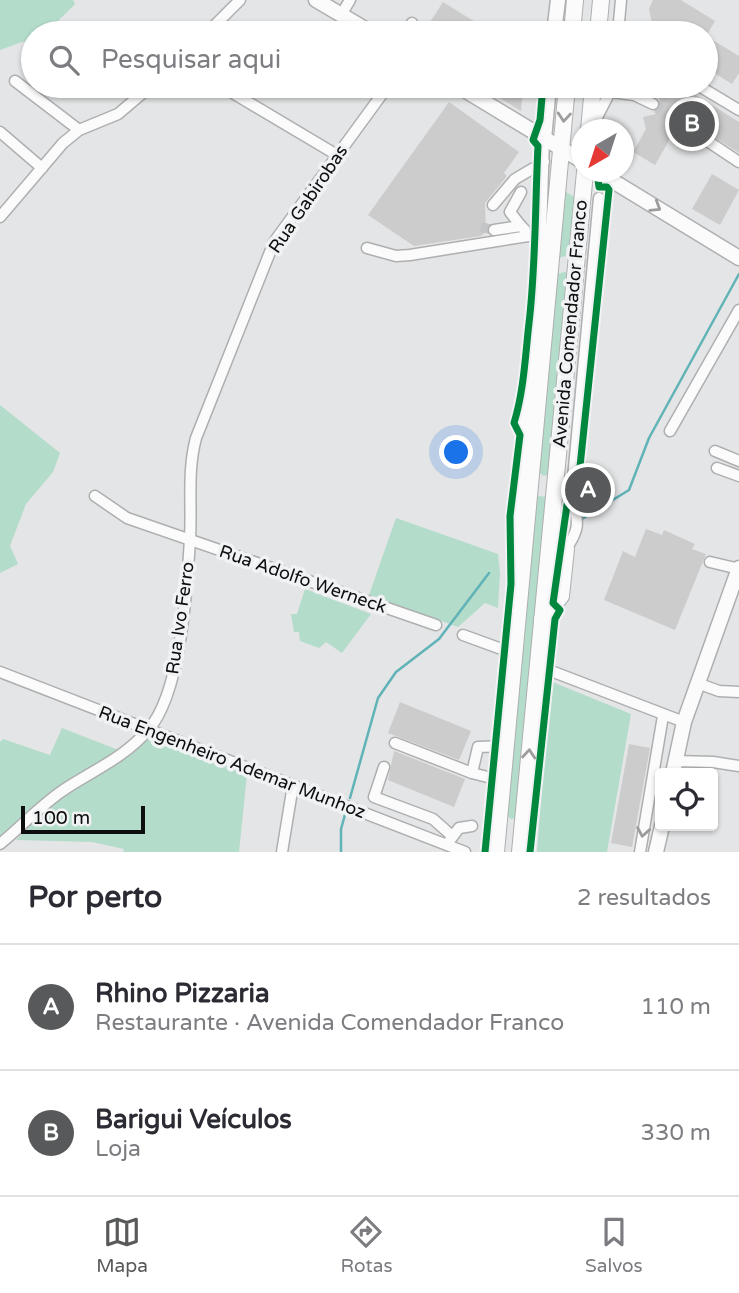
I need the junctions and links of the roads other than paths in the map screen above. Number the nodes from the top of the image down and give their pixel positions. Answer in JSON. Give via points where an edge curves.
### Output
{"nodes":[{"id":1,"x":240,"y":0,"type":"edge"},
{"id":2,"x":316,"y":0,"type":"edge"},
{"id":3,"x":350,"y":0,"type":"edge"},
{"id":4,"x":558,"y":0,"type":"edge"},
{"id":5,"x":575,"y":0,"type":"edge"},
{"id":6,"x":601,"y":0,"type":"edge"},
{"id":7,"x":621,"y":0,"type":"edge"},
{"id":8,"x":341,"y":15,"type":"junction"},
{"id":9,"x":219,"y":21,"type":"edge"},
{"id":10,"x":351,"y":21,"type":"edge"},
{"id":11,"x":556,"y":21,"type":"edge"},
{"id":12,"x":573,"y":21,"type":"edge"},
{"id":13,"x":599,"y":21,"type":"edge"},
{"id":14,"x":619,"y":21,"type":"edge"},
{"id":15,"x":15,"y":81,"type":"dead end"},
{"id":16,"x":21,"y":86,"type":"edge"},
{"id":17,"x":718,"y":97,"type":"edge"},
{"id":18,"x":37,"y":98,"type":"edge"},
{"id":19,"x":137,"y":98,"type":"edge"},
{"id":20,"x":241,"y":98,"type":"edge"},
{"id":21,"x":379,"y":98,"type":"edge"},
{"id":22,"x":477,"y":98,"type":"edge"},
{"id":23,"x":548,"y":98,"type":"edge"},
{"id":24,"x":566,"y":98,"type":"edge"},
{"id":25,"x":592,"y":98,"type":"edge"},
{"id":26,"x":607,"y":98,"type":"edge"},
{"id":27,"x":640,"y":98,"type":"edge"},
{"id":28,"x":653,"y":104,"type":"tunnel mouth"},
{"id":29,"x":739,"y":110,"type":"edge"},
{"id":30,"x":591,"y":119,"type":"edge"},
{"id":31,"x":596,"y":119,"type":"edge"},
{"id":32,"x":79,"y":130,"type":"junction"},
{"id":33,"x":0,"y":132,"type":"edge"},
{"id":34,"x":694,"y":132,"type":"tunnel mouth"},
{"id":35,"x":544,"y":139,"type":"junction"},
{"id":36,"x":561,"y":149,"type":"junction"},
{"id":37,"x":337,"y":155,"type":"junction"},
{"id":38,"x":571,"y":155,"type":"edge"},
{"id":39,"x":544,"y":162,"type":"junction"},
{"id":40,"x":739,"y":162,"type":"edge"},
{"id":41,"x":42,"y":168,"type":"junction"},
{"id":42,"x":584,"y":182,"type":"edge"},
{"id":43,"x":614,"y":182,"type":"edge"},
{"id":44,"x":509,"y":185,"type":"junction"},
{"id":45,"x":543,"y":190,"type":"junction"},
{"id":46,"x":521,"y":192,"type":"junction"},
{"id":47,"x":599,"y":198,"type":"dead end"},
{"id":48,"x":493,"y":205,"type":"dead end"},
{"id":49,"x":0,"y":217,"type":"edge"},
{"id":50,"x":521,"y":226,"type":"junction"},
{"id":51,"x":494,"y":230,"type":"tunnel mouth"},
{"id":52,"x":536,"y":234,"type":"junction"},
{"id":53,"x":367,"y":248,"type":"dead end"},
{"id":54,"x":739,"y":258,"type":"edge"},
{"id":55,"x":550,"y":267,"type":"junction"},
{"id":56,"x":575,"y":275,"type":"junction"},
{"id":57,"x":739,"y":310,"type":"edge"},
{"id":58,"x":670,"y":431,"type":"dead end"},
{"id":59,"x":196,"y":438,"type":"joint"},
{"id":60,"x":715,"y":451,"type":"dead end"},
{"id":61,"x":739,"y":461,"type":"edge"},
{"id":62,"x":717,"y":468,"type":"dead end"},
{"id":63,"x":739,"y":476,"type":"edge"},
{"id":64,"x":530,"y":480,"type":"junction"},
{"id":65,"x":555,"y":484,"type":"junction"},
{"id":66,"x":95,"y":496,"type":"dead end"},
{"id":67,"x":551,"y":531,"type":"junction"},
{"id":68,"x":190,"y":539,"type":"junction"},
{"id":69,"x":566,"y":550,"type":"junction"},
{"id":70,"x":522,"y":562,"type":"junction"},
{"id":71,"x":710,"y":562,"type":"dead end"},
{"id":72,"x":739,"y":568,"type":"edge"},
{"id":73,"x":542,"y":619,"type":"junction"},
{"id":74,"x":436,"y":625,"type":"dead end"},
{"id":75,"x":463,"y":635,"type":"dead end"},
{"id":76,"x":515,"y":654,"type":"junction"},
{"id":77,"x":538,"y":666,"type":"junction"},
{"id":78,"x":0,"y":672,"type":"edge"},
{"id":79,"x":697,"y":683,"type":"junction"},
{"id":80,"x":739,"y":692,"type":"edge"},
{"id":81,"x":663,"y":716,"type":"junction"},
{"id":82,"x":684,"y":722,"type":"junction"},
{"id":83,"x":149,"y":730,"type":"junction"},
{"id":84,"x":395,"y":743,"type":"dead end"},
{"id":85,"x":506,"y":746,"type":"junction"},
{"id":86,"x":739,"y":766,"type":"edge"},
{"id":87,"x":384,"y":767,"type":"dead end"},
{"id":88,"x":674,"y":767,"type":"edge"},
{"id":89,"x":472,"y":773,"type":"junction"},
{"id":90,"x":503,"y":781,"type":"junction"},
{"id":91,"x":293,"y":785,"type":"junction"},
{"id":92,"x":500,"y":817,"type":"junction"},
{"id":93,"x":523,"y":822,"type":"junction"},
{"id":94,"x":472,"y":826,"type":"dead end"},
{"id":95,"x":661,"y":831,"type":"edge"},
{"id":96,"x":450,"y":840,"type":"junction"},
{"id":97,"x":0,"y":844,"type":"edge"},
{"id":98,"x":282,"y":852,"type":"edge"},
{"id":99,"x":465,"y":852,"type":"edge"},
{"id":100,"x":496,"y":852,"type":"edge"},
{"id":101,"x":520,"y":852,"type":"edge"},
{"id":102,"x":640,"y":852,"type":"edge"},
{"id":103,"x":656,"y":852,"type":"edge"}],
"edges":[{"from":1,"to":9,"type":"street"},
{"from":2,"to":8,"type":"main road"},
{"from":3,"to":8,"type":"street"},
{"from":4,"to":11,"type":"main road"},
{"from":5,"to":12,"type":"highway"},
{"from":6,"to":13,"type":"highway"},
{"from":7,"to":14,"type":"street"},
{"from":8,"to":10,"type":"main road"},
{"from":15,"to":16,"type":"street"},
{"from":17,"to":29,"type":"street"},
{"from":18,"to":32,"type":"street"},
{"from":19,"to":32,"type":"street","via":[[118,114]]},
{"from":20,"to":37,"type":"street"},
{"from":21,"to":37,"type":"street","name":"Rua Gabirobas"},
{"from":22,"to":35,"type":"main road"},
{"from":23,"to":35,"type":"main road","name":"Avenida Comendador Franco"},
{"from":24,"to":36,"type":"highway","name":"Avenida Comendador Franco","one_way":true},
{"from":25,"to":30,"type":"highway"},
{"from":26,"to":31,"type":"street"},
{"from":27,"to":28,"type":"street"},
{"from":32,"to":41,"type":"street"},
{"from":33,"to":41,"type":"street"},
{"from":34,"to":40,"type":"street"},
{"from":35,"to":36,"type":"main road"},
{"from":35,"to":39,"type":"street","name":"Avenida Comendador Franco"},
{"from":36,"to":38,"type":"main road"},
{"from":36,"to":55,"type":"highway","name":"Avenida Comendador Franco"},
{"from":37,"to":59,"type":"street","name":"Rua Gabirobas","via":[[274,242]]},
{"from":39,"to":44,"type":"street"},
{"from":39,"to":45,"type":"street","name":"Avenida Comendador Franco"},
{"from":41,"to":49,"type":"street"},
{"from":42,"to":56,"type":"highway","name":"Avenida Comendador Franco"},
{"from":43,"to":54,"type":"main road","one_way":true},
{"from":44,"to":46,"type":"street"},
{"from":44,"to":48,"type":"street"},
{"from":45,"to":46,"type":"street"},
{"from":45,"to":52,"type":"street","name":"Avenida Comendador Franco"},
{"from":46,"to":50,"type":"street","via":[[510,212]]},
{"from":47,"to":69,"type":"street","name":"Avenida Comendador Franco","via":[[572,489],[579,520]]},
{"from":50,"to":51,"type":"street"},
{"from":50,"to":52,"type":"street"},
{"from":52,"to":53,"type":"street","via":[[410,255]]},
{"from":52,"to":70,"type":"street","name":"Avenida Comendador Franco","via":[[517,496],[515,545]]},
{"from":55,"to":56,"type":"highway","via":[[566,264],[574,268]]},
{"from":55,"to":64,"type":"highway","name":"Avenida Comendador Franco"},
{"from":56,"to":65,"type":"highway","name":"Avenida Comendador Franco"},
{"from":57,"to":58,"type":"street"},
{"from":59,"to":68,"type":"street","name":"Rua Ivo Ferro","via":[[191,457]]},
{"from":60,"to":61,"type":"street"},
{"from":62,"to":63,"type":"street"},
{"from":64,"to":65,"type":"highway","via":[[544,490]]},
{"from":64,"to":70,"type":"highway","name":"Avenida Comendador Franco"},
{"from":65,"to":67,"type":"highway","name":"Avenida Comendador Franco"},
{"from":66,"to":68,"type":"street","name":"Rua Adolfo Werneck","via":[[127,518]]},
{"from":67,"to":69,"type":"highway"},
{"from":67,"to":73,"type":"highway","name":"Avenida Comendador Franco"},
{"from":68,"to":74,"type":"street","name":"Rua Adolfo Werneck"},
{"from":68,"to":83,"type":"street","name":"Rua Ivo Ferro","via":[[174,674],[165,704]]},
{"from":69,"to":73,"type":"highway","via":[[561,596]]},
{"from":70,"to":76,"type":"highway","name":"Avenida Comendador Franco"},
{"from":71,"to":72,"type":"street"},
{"from":72,"to":79,"type":"main road"},
{"from":73,"to":77,"type":"highway","name":"Avenida Comendador Franco"},
{"from":75,"to":76,"type":"street"},
{"from":76,"to":85,"type":"highway","name":"Avenida Comendador Franco"},
{"from":77,"to":81,"type":"street"},
{"from":93,"to":77,"type":"highway","name":"Avenida Comendador Franco","one_way":true},
{"from":78,"to":83,"type":"street","name":"Rua Engenheiro Ademar Munhoz"},
{"from":79,"to":80,"type":"street"},
{"from":79,"to":82,"type":"main road"},
{"from":81,"to":82,"type":"street"},
{"from":81,"to":102,"type":"street","one_way":true},
{"from":82,"to":88,"type":"main road"},
{"from":83,"to":91,"type":"street","name":"Rua Engenheiro Ademar Munhoz"},
{"from":83,"to":97,"type":"street","name":"Rua Ivo Ferro","via":[[124,753],[64,790]]},
{"from":84,"to":89,"type":"street"},
{"from":85,"to":89,"type":"street","via":[[478,747]]},
{"from":85,"to":90,"type":"highway","name":"Avenida Comendador Franco"},
{"from":86,"to":88,"type":"street"},
{"from":87,"to":96,"type":"street","via":[[374,797],[433,819]]},
{"from":89,"to":90,"type":"street"},
{"from":90,"to":92,"type":"highway","name":"Avenida Comendador Franco"},
{"from":91,"to":96,"type":"street","name":"Rua Engenheiro Ademar Munhoz"},
{"from":91,"to":98,"type":"street"},
{"from":92,"to":93,"type":"highway","via":[[510,831]]},
{"from":92,"to":100,"type":"highway","name":"Avenida Comendador Franco"},
{"from":93,"to":101,"type":"highway","name":"Avenida Comendador Franco"},
{"from":94,"to":96,"type":"street","via":[[463,826]]},
{"from":95,"to":103,"type":"main road"},
{"from":96,"to":99,"type":"street","name":"Rua Engenheiro Ademar Munhoz"}]}
